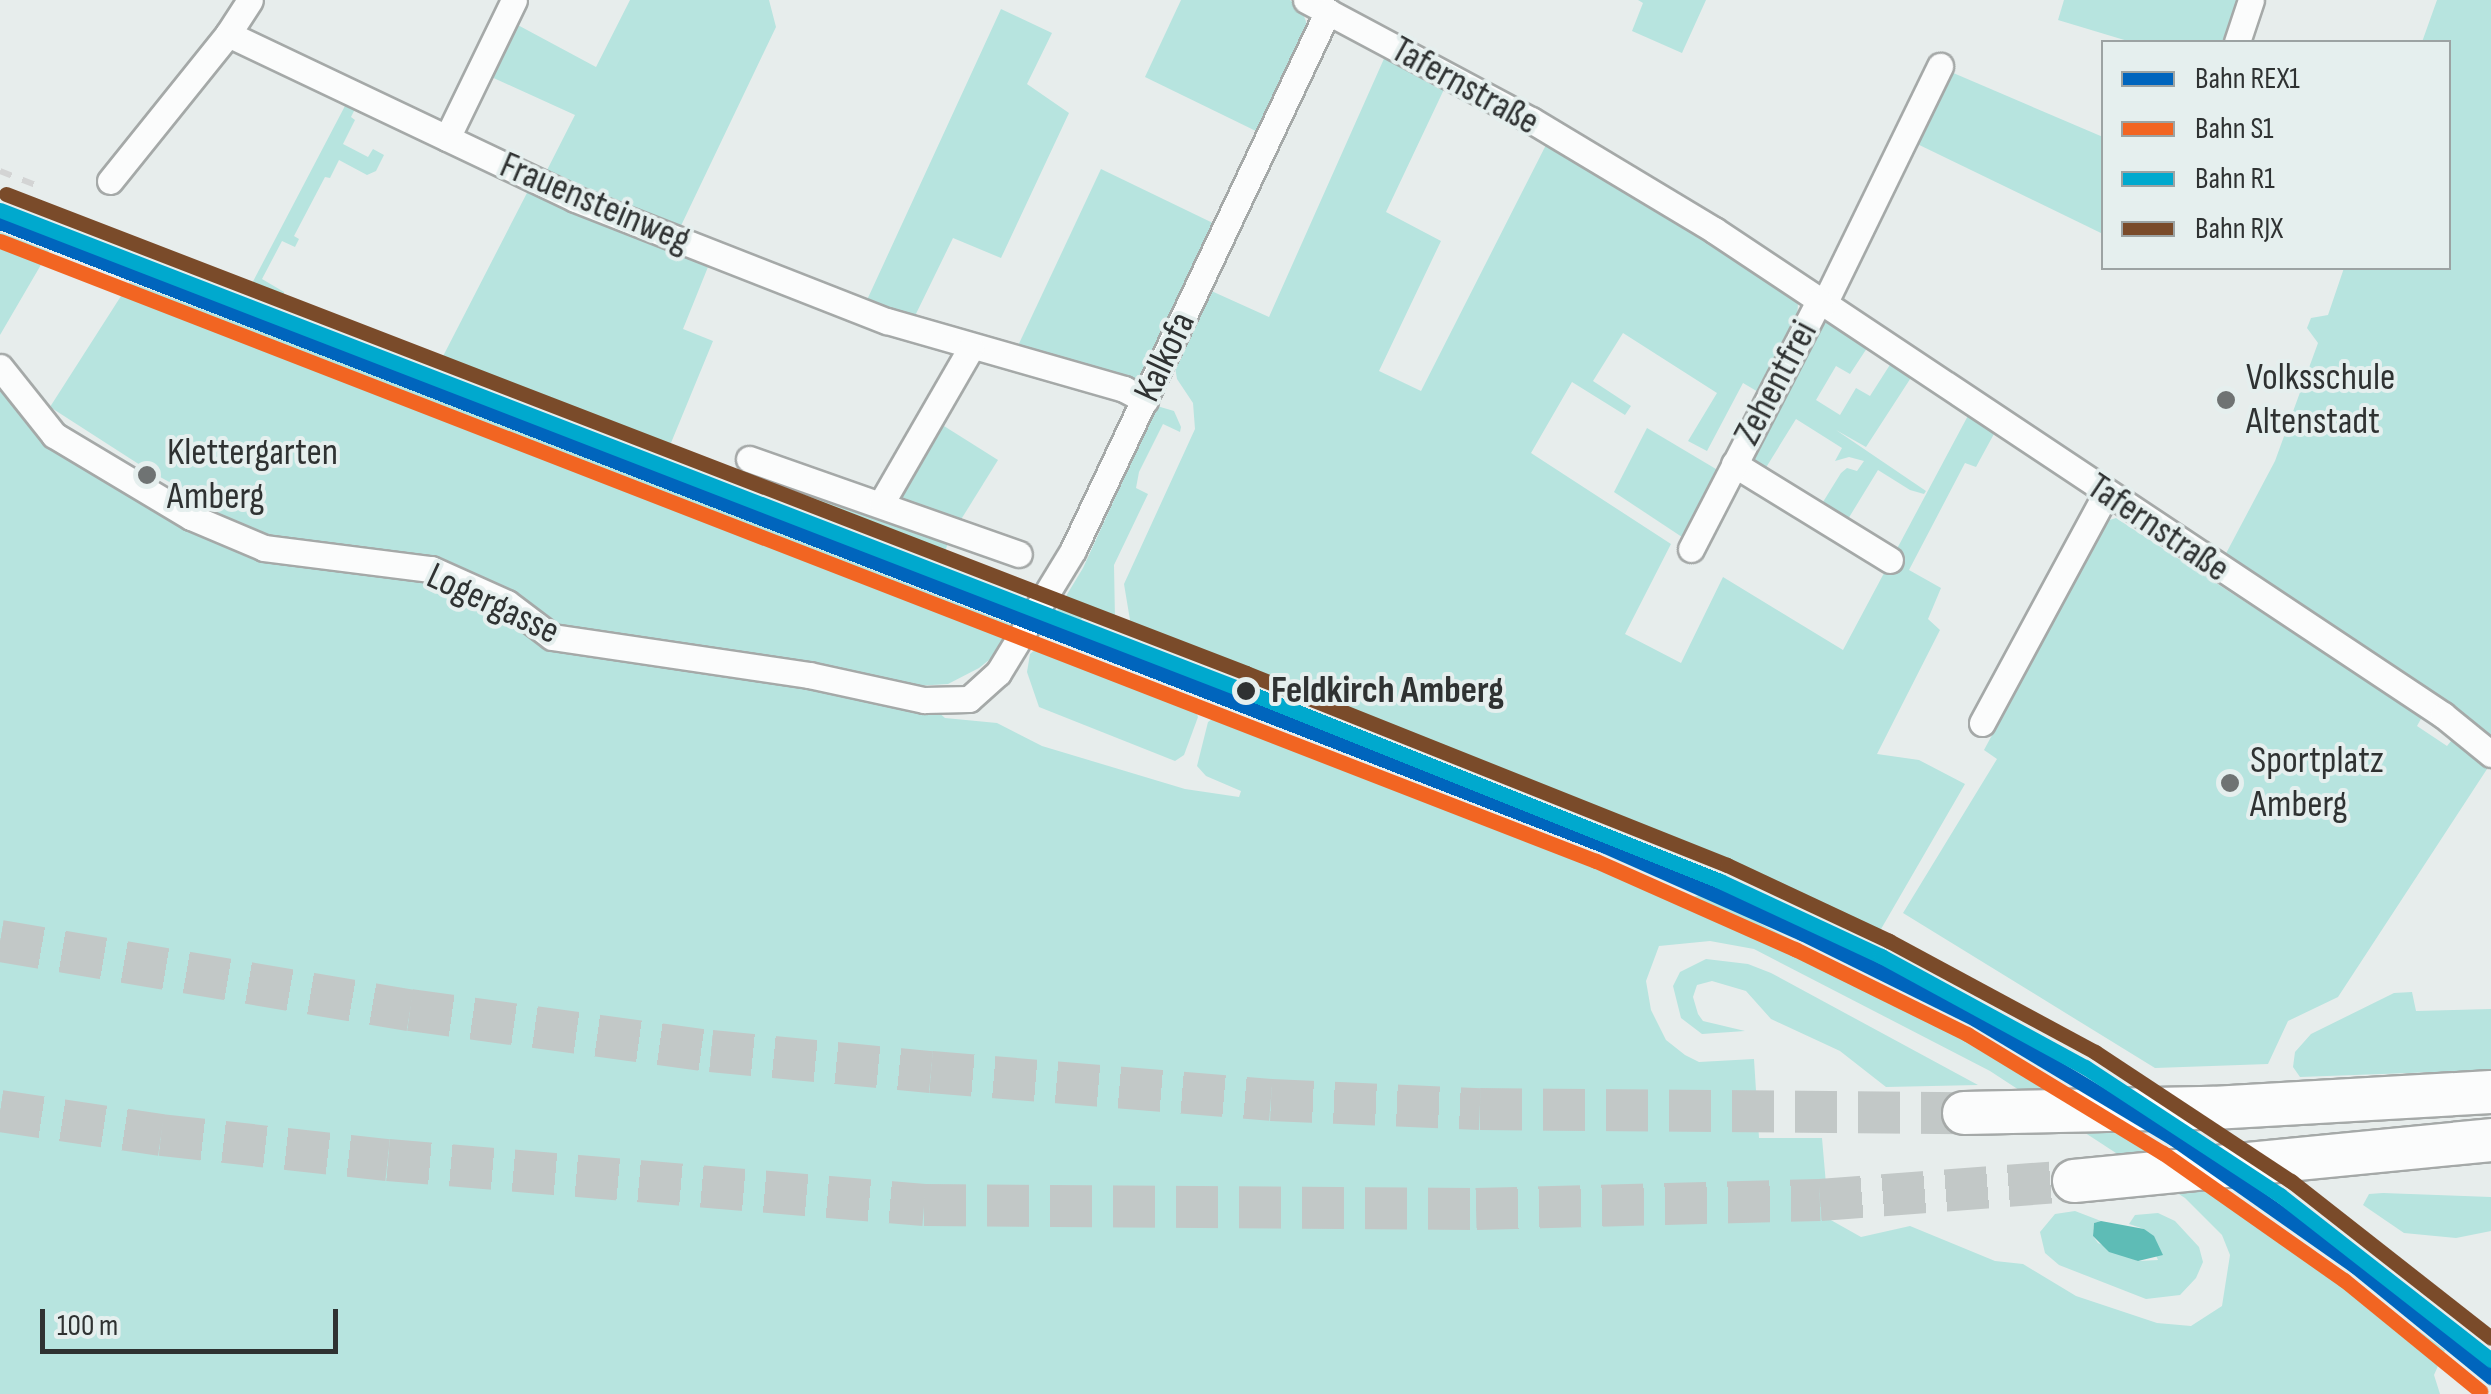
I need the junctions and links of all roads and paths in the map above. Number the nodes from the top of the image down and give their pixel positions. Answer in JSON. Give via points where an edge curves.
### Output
{"nodes":[{"id":1,"x":250,"y":0,"type":"edge"},
{"id":2,"x":514,"y":0,"type":"edge"},
{"id":3,"x":2251,"y":0,"type":"edge"},
{"id":4,"x":1317,"y":6,"type":"edge"},
{"id":5,"x":228,"y":34,"type":"junction"},
{"id":6,"x":2237,"y":40,"type":"edge"},
{"id":7,"x":1940,"y":66,"type":"dead end"},
{"id":8,"x":447,"y":138,"type":"junction"},
{"id":9,"x":110,"y":181,"type":"dead end"},
{"id":10,"x":1821,"y":302,"type":"junction"},
{"id":11,"x":971,"y":348,"type":"junction"},
{"id":12,"x":0,"y":367,"type":"edge"},
{"id":13,"x":1145,"y":400,"type":"junction"},
{"id":14,"x":749,"y":459,"type":"dead end"},
{"id":15,"x":1734,"y":464,"type":"junction"},
{"id":16,"x":2106,"y":494,"type":"junction"},
{"id":17,"x":882,"y":502,"type":"junction"},
{"id":18,"x":1691,"y":549,"type":"dead end"},
{"id":19,"x":1019,"y":554,"type":"dead end"},
{"id":20,"x":1890,"y":560,"type":"dead end"},
{"id":21,"x":982,"y":692,"type":"joint"},
{"id":22,"x":1982,"y":724,"type":"dead end"},
{"id":23,"x":2491,"y":754,"type":"edge"},
{"id":24,"x":2491,"y":1092,"type":"edge"},
{"id":25,"x":1964,"y":1113,"type":"tunnel mouth"},
{"id":26,"x":2491,"y":1140,"type":"edge"},
{"id":27,"x":2074,"y":1181,"type":"tunnel mouth"}],
"edges":[{"from":1,"to":5,"type":"street"},
{"from":2,"to":8,"type":"street"},
{"from":3,"to":6,"type":"street"},
{"from":4,"to":10,"type":"street","name":"Tafernstraße","via":[[1541,127]]},
{"from":4,"to":13,"type":"street","name":"Kalkofa"},
{"from":5,"to":8,"type":"street","name":"Frauensteinweg"},
{"from":5,"to":9,"type":"street"},
{"from":7,"to":10,"type":"street"},
{"from":8,"to":11,"type":"street","name":"Frauensteinweg","via":[[574,198]]},
{"from":10,"to":15,"type":"street","name":"Zehentfrei"},
{"from":10,"to":16,"type":"street","name":"Tafernstraße"},
{"from":11,"to":13,"type":"street","name":"Frauensteinweg"},
{"from":11,"to":17,"type":"street"},
{"from":12,"to":21,"type":"street","name":"Logergasse","via":[[54,435],[191,517],[264,548],[431,569],[507,603],[552,637],[809,675],[924,700],[960,702]]},
{"from":13,"to":21,"type":"street","name":"Kalkofa","via":[[1073,550]]},
{"from":14,"to":17,"type":"street"},
{"from":15,"to":18,"type":"street","name":"Zehentfrei"},
{"from":15,"to":20,"type":"street","name":"Zehentfrei"},
{"from":16,"to":22,"type":"street"},
{"from":16,"to":23,"type":"street","name":"Tafernstraße"},
{"from":17,"to":19,"type":"street"},
{"from":24,"to":25,"type":"highway"},
{"from":26,"to":27,"type":"highway"}]}
